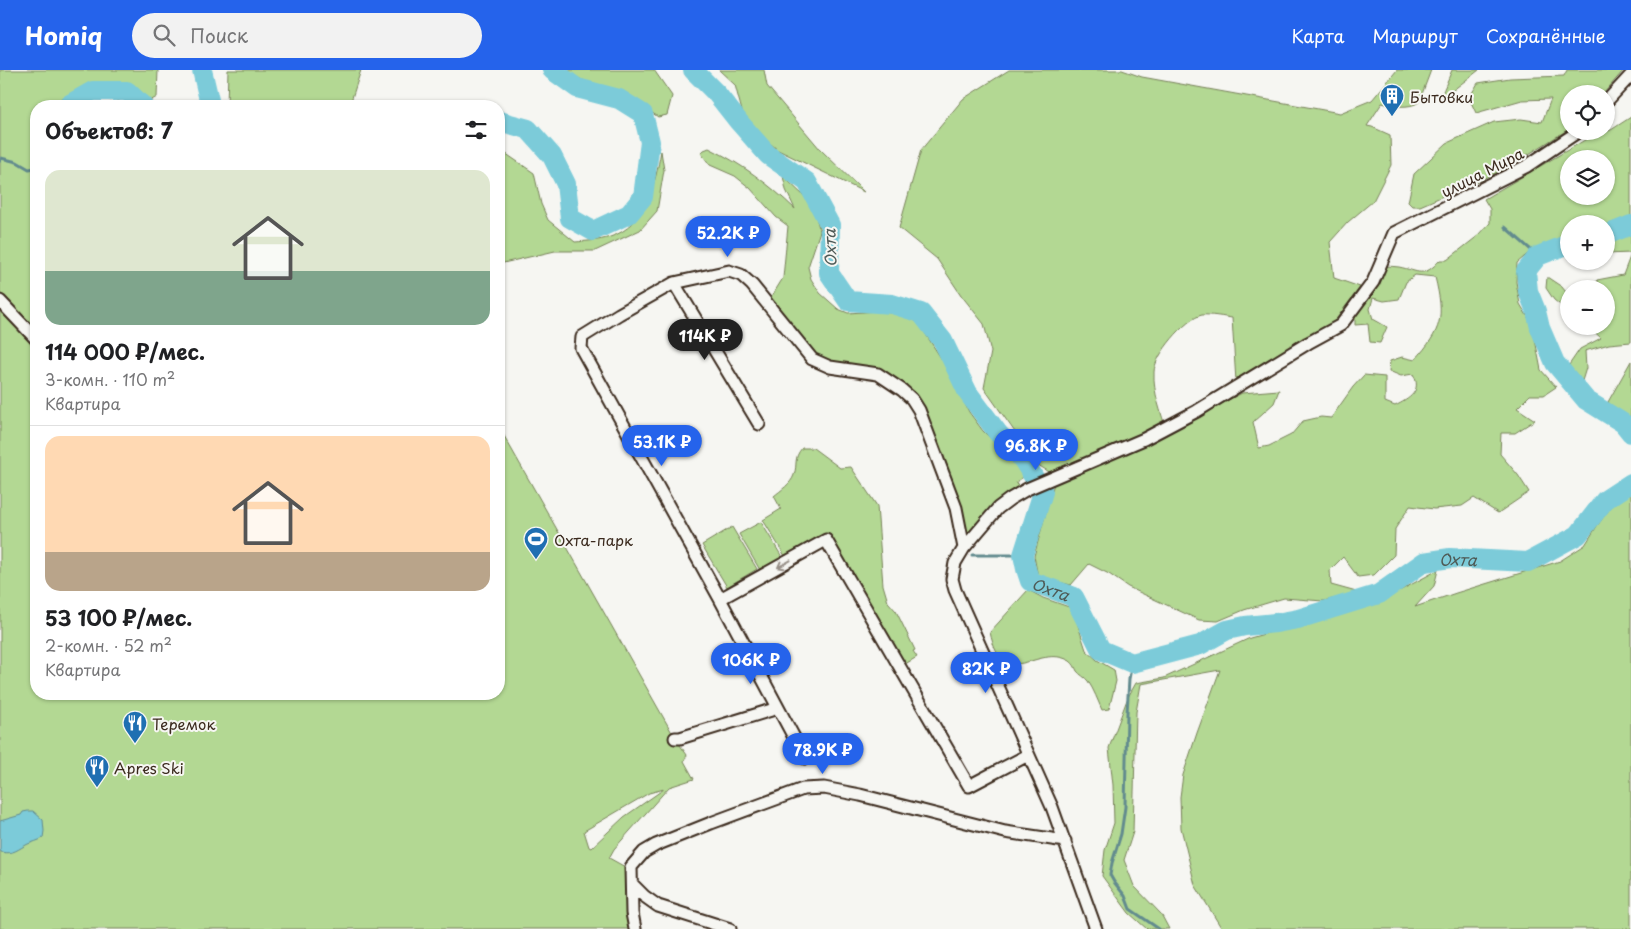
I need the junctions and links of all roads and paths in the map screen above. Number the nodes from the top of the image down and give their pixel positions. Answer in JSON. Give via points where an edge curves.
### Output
{"nodes":[{"id":1,"x":1631,"y":75,"type":"edge"},
{"id":2,"x":1615,"y":92,"type":"edge"},
{"id":3,"x":1566,"y":140,"type":"edge"},
{"id":4,"x":674,"y":283,"type":"junction"},
{"id":5,"x":0,"y":301,"type":"edge"},
{"id":6,"x":30,"y":333,"type":"edge"},
{"id":7,"x":759,"y":424,"type":"dead end"},
{"id":8,"x":964,"y":548,"type":"junction"},
{"id":9,"x":720,"y":599,"type":"junction"},
{"id":10,"x":778,"y":708,"type":"junction"},
{"id":11,"x":675,"y":738,"type":"dead end"},
{"id":12,"x":1028,"y":754,"type":"junction"},
{"id":13,"x":805,"y":758,"type":"dead end"},
{"id":14,"x":1065,"y":841,"type":"junction"},
{"id":15,"x":632,"y":884,"type":"junction"},
{"id":16,"x":636,"y":929,"type":"edge"},
{"id":17,"x":730,"y":929,"type":"edge"},
{"id":18,"x":1096,"y":929,"type":"edge"}],
"edges":[{"from":1,"to":2,"type":"street"},
{"from":3,"to":8,"type":"street","name":"улица Мира","via":[[1527,166],[1394,233],[1374,282],[1341,325],[1144,440],[1026,489],[998,508]]},
{"from":4,"to":7,"type":"street"},
{"from":4,"to":8,"type":"street","via":[[729,271],[741,275],[812,359],[830,367],[878,374],[912,399],[956,508]]},
{"from":4,"to":9,"type":"street","via":[[582,337],[581,348]]},
{"from":5,"to":6,"type":"street"},
{"from":8,"to":12,"type":"street","via":[[952,579],[954,590]]},
{"from":9,"to":10,"type":"street"},
{"from":12,"to":9,"type":"street","one_way":true,"via":[[969,786],[826,540]]},
{"from":10,"to":11,"type":"street"},
{"from":10,"to":13,"type":"street"},
{"from":12,"to":14,"type":"street"},
{"from":14,"to":15,"type":"street","via":[[1005,832],[860,795],[824,788],[803,789],[656,845],[644,852],[632,867]]},
{"from":14,"to":18,"type":"street"},
{"from":15,"to":16,"type":"street","via":[[632,913]]},
{"from":15,"to":17,"type":"street","via":[[658,906]]}]}
